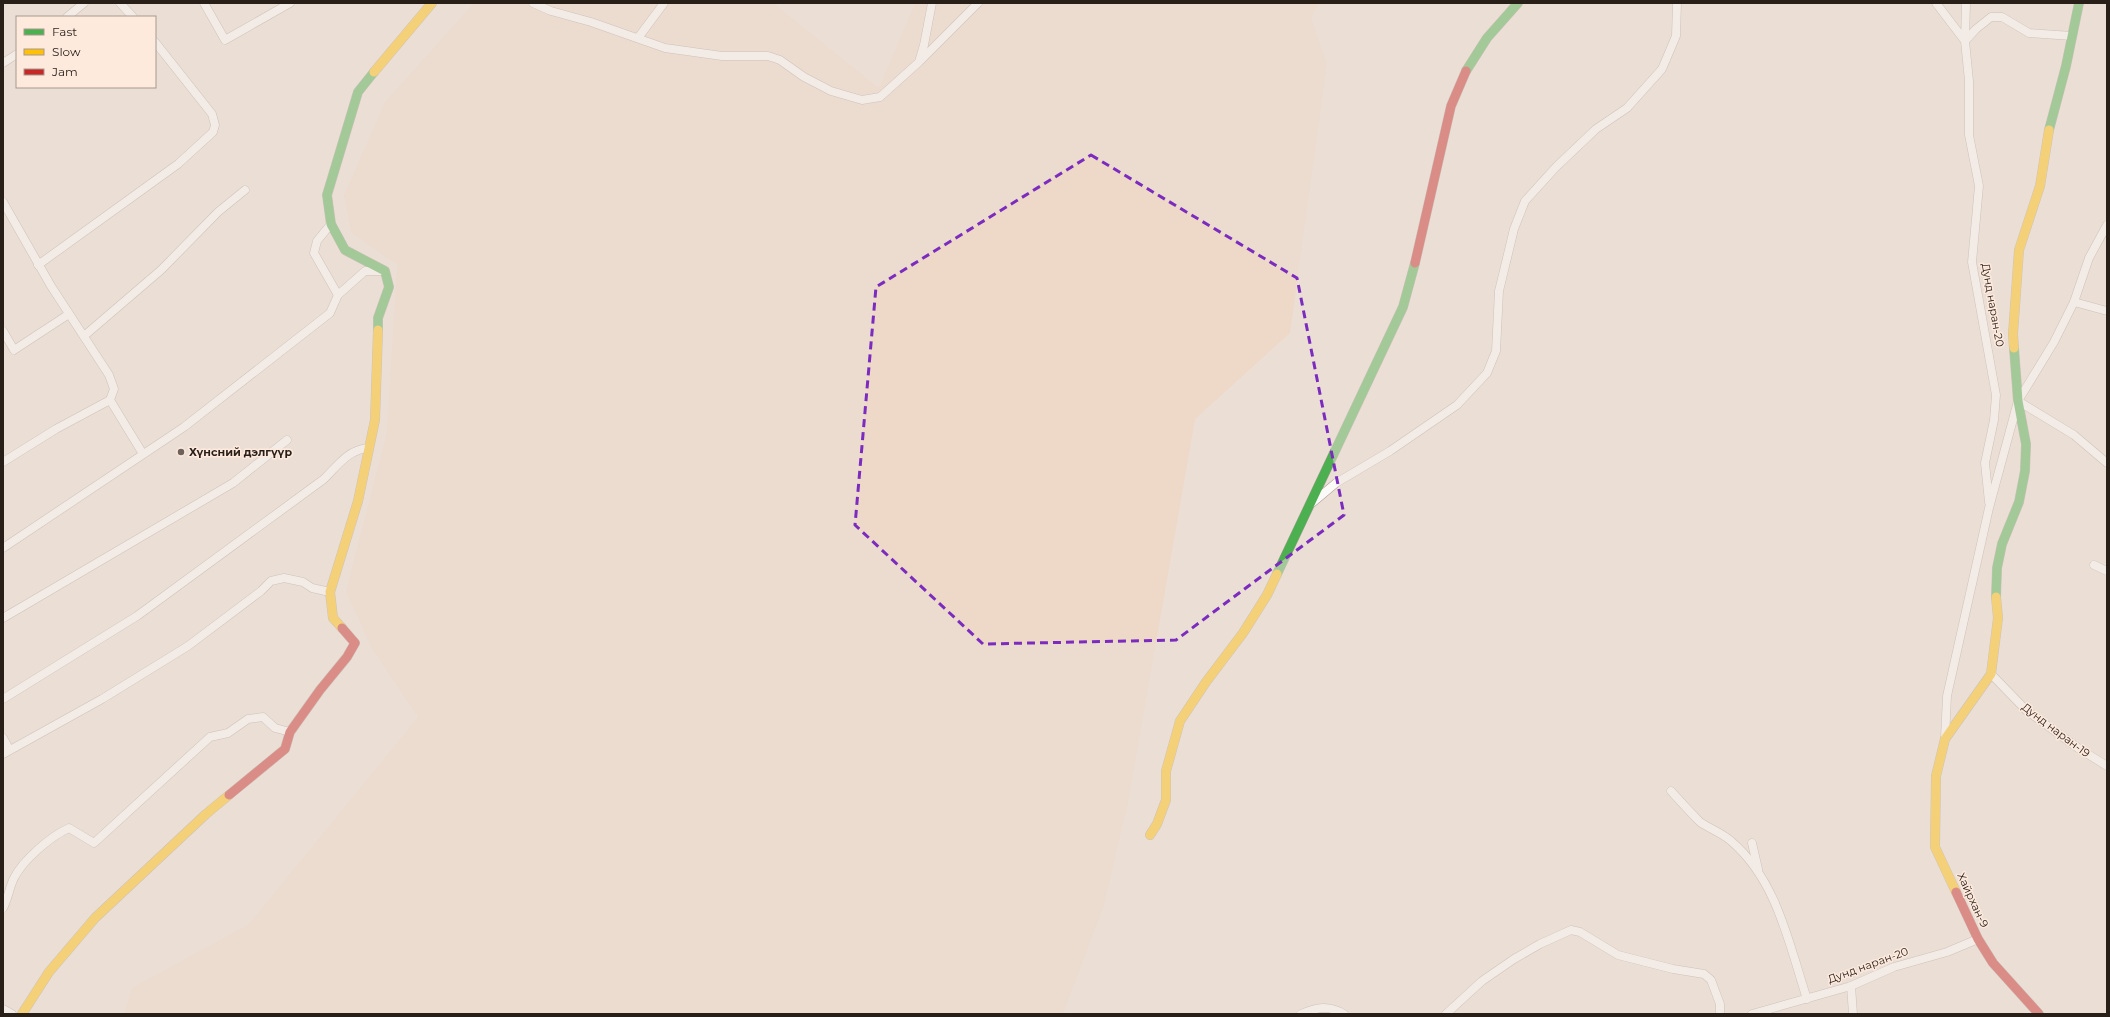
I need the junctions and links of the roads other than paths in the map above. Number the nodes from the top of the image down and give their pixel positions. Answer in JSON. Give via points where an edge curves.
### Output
{"nodes":[{"id":1,"x":84,"y":3,"type":"edge"},
{"id":2,"x":120,"y":3,"type":"edge"},
{"id":3,"x":204,"y":3,"type":"edge"},
{"id":4,"x":290,"y":3,"type":"edge"},
{"id":5,"x":432,"y":3,"type":"edge"},
{"id":6,"x":534,"y":3,"type":"edge"},
{"id":7,"x":664,"y":3,"type":"edge"},
{"id":8,"x":932,"y":3,"type":"edge"},
{"id":9,"x":978,"y":3,"type":"edge"},
{"id":10,"x":1518,"y":3,"type":"edge"},
{"id":11,"x":1677,"y":3,"type":"edge"},
{"id":12,"x":1936,"y":3,"type":"edge"},
{"id":13,"x":1966,"y":3,"type":"edge"},
{"id":14,"x":2079,"y":3,"type":"edge"},
{"id":15,"x":68,"y":16,"type":"edge"},
{"id":16,"x":132,"y":16,"type":"edge"},
{"id":17,"x":2072,"y":36,"type":"junction"},
{"id":18,"x":638,"y":38,"type":"junction"},
{"id":19,"x":1965,"y":41,"type":"junction"},
{"id":20,"x":156,"y":43,"type":"edge"},
{"id":21,"x":16,"y":55,"type":"edge"},
{"id":22,"x":919,"y":62,"type":"junction"},
{"id":23,"x":3,"y":63,"type":"edge"},
{"id":24,"x":898,"y":87,"type":"dead end"},
{"id":25,"x":245,"y":190,"type":"dead end"},
{"id":26,"x":4,"y":208,"type":"edge"},
{"id":27,"x":331,"y":224,"type":"junction"},
{"id":28,"x":2107,"y":225,"type":"edge"},
{"id":29,"x":38,"y":265,"type":"junction"},
{"id":30,"x":385,"y":271,"type":"junction"},
{"id":31,"x":338,"y":295,"type":"junction"},
{"id":32,"x":2074,"y":302,"type":"junction"},
{"id":33,"x":2107,"y":311,"type":"edge"},
{"id":34,"x":69,"y":314,"type":"junction"},
{"id":35,"x":3,"y":331,"type":"edge"},
{"id":36,"x":84,"y":336,"type":"junction"},
{"id":37,"x":110,"y":400,"type":"junction"},
{"id":38,"x":2018,"y":401,"type":"junction"},
{"id":39,"x":287,"y":440,"type":"dead end"},
{"id":40,"x":369,"y":448,"type":"junction"},
{"id":41,"x":143,"y":454,"type":"junction"},
{"id":42,"x":3,"y":462,"type":"edge"},
{"id":43,"x":2107,"y":463,"type":"edge"},
{"id":44,"x":1307,"y":507,"type":"junction"},
{"id":45,"x":1989,"y":508,"type":"junction"},
{"id":46,"x":3,"y":548,"type":"edge"},
{"id":47,"x":2094,"y":565,"type":"dead end"},
{"id":48,"x":2107,"y":571,"type":"edge"},
{"id":49,"x":330,"y":592,"type":"junction"},
{"id":50,"x":3,"y":618,"type":"edge"},
{"id":51,"x":1991,"y":674,"type":"junction"},
{"id":52,"x":3,"y":699,"type":"edge"},
{"id":53,"x":290,"y":732,"type":"junction"},
{"id":54,"x":3,"y":738,"type":"edge"},
{"id":55,"x":1945,"y":739,"type":"junction"},
{"id":56,"x":6,"y":752,"type":"edge"},
{"id":57,"x":2107,"y":766,"type":"edge"},
{"id":58,"x":1936,"y":776,"type":"joint"},
{"id":59,"x":1671,"y":791,"type":"dead end"},
{"id":60,"x":1150,"y":835,"type":"dead end"},
{"id":61,"x":1752,"y":843,"type":"dead end"},
{"id":62,"x":1758,"y":870,"type":"junction"},
{"id":63,"x":3,"y":908,"type":"edge"},
{"id":64,"x":1978,"y":939,"type":"junction"},
{"id":65,"x":1851,"y":986,"type":"junction"},
{"id":66,"x":1807,"y":999,"type":"junction"},
{"id":67,"x":3,"y":1009,"type":"edge"},
{"id":68,"x":12,"y":1014,"type":"edge"},
{"id":69,"x":22,"y":1014,"type":"edge"},
{"id":70,"x":1301,"y":1014,"type":"edge"},
{"id":71,"x":1344,"y":1014,"type":"edge"},
{"id":72,"x":1446,"y":1014,"type":"edge"},
{"id":73,"x":1720,"y":1014,"type":"edge"},
{"id":74,"x":1752,"y":1014,"type":"edge"},
{"id":75,"x":1853,"y":1014,"type":"edge"},
{"id":76,"x":2040,"y":1014,"type":"edge"}],
"edges":[{"from":1,"to":15,"type":"street"},
{"from":2,"to":16,"type":"street"},
{"from":3,"to":4,"type":"street","via":[[225,40]]},
{"from":5,"to":27,"type":"street","via":[[358,92],[327,195]]},
{"from":6,"to":18,"type":"street"},
{"from":7,"to":18,"type":"street"},
{"from":8,"to":22,"type":"street"},
{"from":9,"to":22,"type":"street"},
{"from":10,"to":44,"type":"street","via":[[1487,38],[1451,106],[1412,276],[1402,307],[1368,384]]},
{"from":11,"to":44,"type":"street","via":[[1676,36],[1662,69],[1627,108],[1596,129],[1525,201],[1514,229],[1499,291],[1496,351],[1487,373],[1457,405],[1336,483]]},
{"from":12,"to":19,"type":"street"},
{"from":13,"to":19,"type":"street","name":"Дунд наран-20"},
{"from":14,"to":17,"type":"street","name":"Дунд наран-20"},
{"from":17,"to":19,"type":"street","via":[[2029,33],[2002,17],[1991,17]]},
{"from":17,"to":38,"type":"street","name":"Дунд наран-20","via":[[2048,134],[2040,186],[2019,250],[2013,334]]},
{"from":18,"to":22,"type":"street","via":[[665,48],[722,56],[768,56],[780,60],[804,77],[831,91],[862,100],[880,97]]},
{"from":19,"to":45,"type":"street","name":"Дунд наран-20","via":[[1969,81],[1969,135],[1980,186],[1972,262],[1996,395],[1994,420],[1985,463]]},
{"from":20,"to":29,"type":"street","via":[[212,114],[215,125],[213,132],[178,164]]},
{"from":21,"to":23,"type":"street"},
{"from":22,"to":24,"type":"street"},
{"from":25,"to":36,"type":"street","via":[[218,212],[161,270]]},
{"from":26,"to":29,"type":"street"},
{"from":27,"to":30,"type":"street","via":[[345,250]]},
{"from":27,"to":31,"type":"street","via":[[317,241],[314,253]]},
{"from":28,"to":32,"type":"street","via":[[2089,258]]},
{"from":29,"to":34,"type":"street"},
{"from":30,"to":31,"type":"street","via":[[365,271]]},
{"from":30,"to":40,"type":"street","via":[[389,287],[378,318],[375,420]]},
{"from":31,"to":41,"type":"street","via":[[330,313],[184,427]]},
{"from":32,"to":33,"type":"street"},
{"from":32,"to":38,"type":"street","via":[[2054,342]]},
{"from":34,"to":35,"type":"street","via":[[14,350]]},
{"from":34,"to":36,"type":"street"},
{"from":36,"to":37,"type":"street","via":[[109,375],[114,390]]},
{"from":37,"to":41,"type":"street"},
{"from":37,"to":42,"type":"street"},
{"from":38,"to":43,"type":"street","via":[[2074,435]]},
{"from":38,"to":45,"type":"street"},
{"from":38,"to":51,"type":"street","name":"Дунд наран-20","via":[[2026,444],[2025,471],[2019,502],[2002,544],[1997,568],[1998,618]]},
{"from":39,"to":50,"type":"street","via":[[233,483]]},
{"from":40,"to":49,"type":"street","via":[[358,501]]},
{"from":40,"to":52,"type":"street","via":[[358,448],[348,455],[324,479],[137,616]]},
{"from":41,"to":46,"type":"street"},
{"from":44,"to":60,"type":"street","via":[[1267,595],[1180,721],[1166,771],[1166,800]]},
{"from":45,"to":55,"type":"street","via":[[1947,696]]},
{"from":47,"to":48,"type":"street"},
{"from":49,"to":53,"type":"street","via":[[333,618],[355,643]]},
{"from":49,"to":56,"type":"street","via":[[284,578],[271,581],[261,592],[188,646],[102,699]]},
{"from":51,"to":55,"type":"street","name":"Дунд наран-20"},
{"from":51,"to":57,"type":"street","name":"Дунд наран-19","via":[[2026,710]]},
{"from":53,"to":63,"type":"street","via":[[275,728],[263,717],[248,719],[228,733],[210,737],[94,843],[69,828],[51,839],[19,871]]},
{"from":53,"to":69,"type":"street","via":[[284,749],[206,814],[95,918],[49,972]]},
{"from":54,"to":56,"type":"street"},
{"from":55,"to":58,"type":"street","name":"Дунд наран-20"},
{"from":58,"to":64,"type":"street","name":"Хайрхан-9","via":[[1935,847]]},
{"from":59,"to":62,"type":"street","via":[[1701,822],[1731,841]]},
{"from":61,"to":62,"type":"street"},
{"from":62,"to":66,"type":"street","via":[[1783,924]]},
{"from":64,"to":65,"type":"street","name":"Дунд наран-20"},
{"from":64,"to":76,"type":"street","name":"Хайрхан-9","via":[[1993,963]]},
{"from":65,"to":66,"type":"street","name":"Дунд наран-20"},
{"from":65,"to":75,"type":"street"},
{"from":66,"to":74,"type":"street","name":"Дунд наран-20"},
{"from":67,"to":68,"type":"street"},
{"from":70,"to":71,"type":"street","via":[[1316,1007],[1334,1008]]},
{"from":72,"to":73,"type":"street","via":[[1482,981],[1514,959],[1571,930],[1580,932],[1618,955],[1673,970],[1704,974],[1711,980],[1720,1004]]}]}
